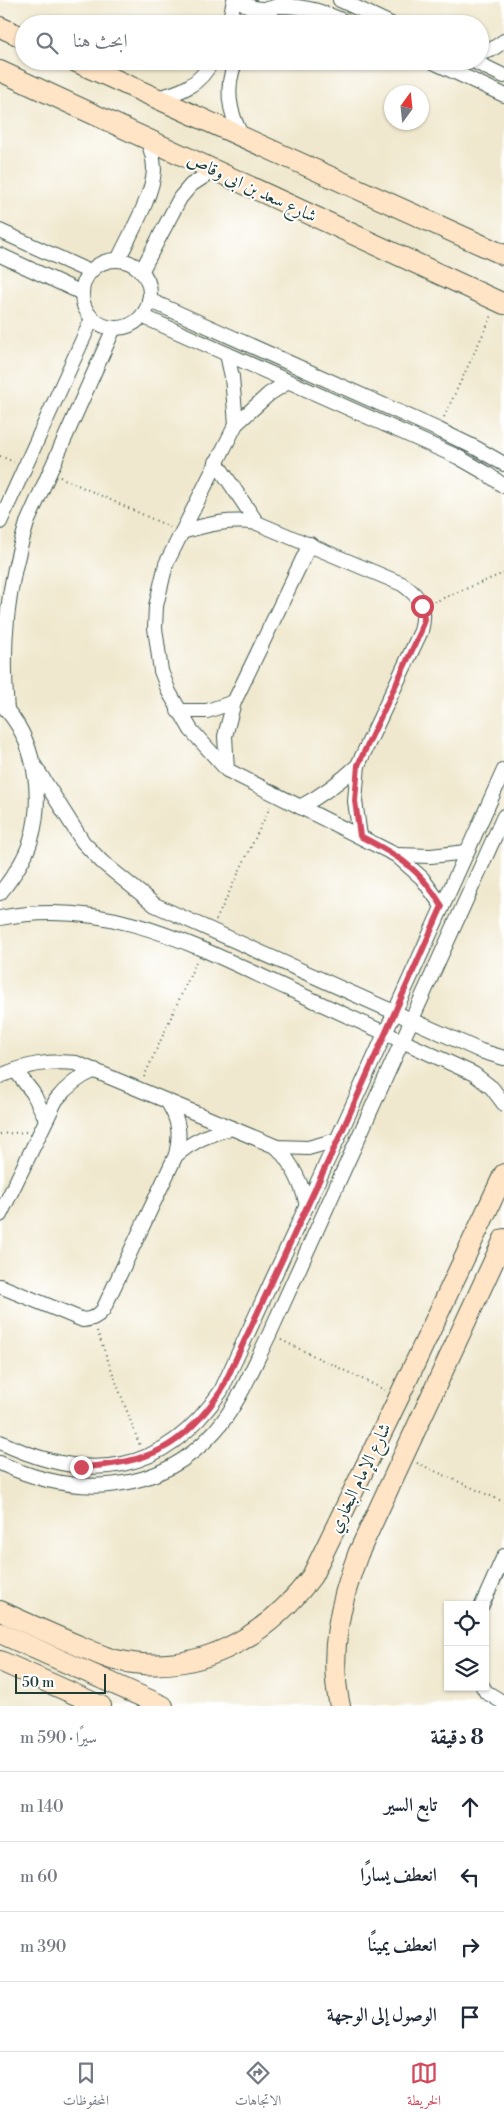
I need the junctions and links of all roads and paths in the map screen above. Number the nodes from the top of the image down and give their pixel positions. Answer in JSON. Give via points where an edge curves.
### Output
{"nodes":[{"id":1,"x":234,"y":0,"type":"edge"},
{"id":2,"x":239,"y":0,"type":"edge"},
{"id":3,"x":340,"y":0,"type":"edge"},
{"id":4,"x":280,"y":5,"type":"edge"},
{"id":5,"x":231,"y":15,"type":"edge"},
{"id":6,"x":268,"y":15,"type":"edge"},
{"id":7,"x":331,"y":15,"type":"edge"},
{"id":8,"x":372,"y":15,"type":"edge"},
{"id":9,"x":0,"y":27,"type":"edge"},
{"id":10,"x":15,"y":34,"type":"edge"},
{"id":11,"x":504,"y":41,"type":"edge"},
{"id":12,"x":489,"y":51,"type":"edge"},
{"id":13,"x":489,"y":69,"type":"edge"},
{"id":14,"x":93,"y":70,"type":"edge"},
{"id":15,"x":206,"y":70,"type":"edge"},
{"id":16,"x":233,"y":70,"type":"edge"},
{"id":17,"x":450,"y":70,"type":"edge"},
{"id":18,"x":0,"y":71,"type":"edge"},
{"id":19,"x":504,"y":76,"type":"edge"},
{"id":20,"x":504,"y":95,"type":"edge"},
{"id":21,"x":154,"y":98,"type":"junction"},
{"id":22,"x":243,"y":138,"type":"junction"},
{"id":23,"x":147,"y":139,"type":"junction"},
{"id":24,"x":214,"y":170,"type":"junction"},
{"id":25,"x":0,"y":231,"type":"edge"},
{"id":26,"x":0,"y":255,"type":"edge"},
{"id":27,"x":504,"y":255,"type":"edge"},
{"id":28,"x":118,"y":260,"type":"junction"},
{"id":29,"x":90,"y":272,"type":"junction"},
{"id":30,"x":141,"y":272,"type":"junction"},
{"id":31,"x":82,"y":293,"type":"junction"},
{"id":32,"x":149,"y":300,"type":"junction"},
{"id":33,"x":501,"y":303,"type":"edge"},
{"id":34,"x":142,"y":316,"type":"junction"},
{"id":35,"x":92,"y":319,"type":"junction"},
{"id":36,"x":114,"y":328,"type":"junction"},
{"id":37,"x":227,"y":354,"type":"junction"},
{"id":38,"x":288,"y":382,"type":"junction"},
{"id":39,"x":236,"y":424,"type":"junction"},
{"id":40,"x":438,"y":430,"type":"junction"},
{"id":41,"x":216,"y":462,"type":"junction"},
{"id":42,"x":504,"y":464,"type":"edge"},
{"id":43,"x":49,"y":472,"type":"junction"},
{"id":44,"x":504,"y":486,"type":"edge"},
{"id":45,"x":0,"y":522,"type":"edge"},
{"id":46,"x":257,"y":524,"type":"junction"},
{"id":47,"x":182,"y":532,"type":"junction"},
{"id":48,"x":310,"y":544,"type":"junction"},
{"id":49,"x":504,"y":573,"type":"edge"},
{"id":50,"x":422,"y":606,"type":"junction"},
{"id":51,"x":234,"y":702,"type":"junction"},
{"id":52,"x":4,"y":707,"type":"edge"},
{"id":53,"x":178,"y":711,"type":"junction"},
{"id":54,"x":33,"y":763,"type":"junction"},
{"id":55,"x":358,"y":765,"type":"junction"},
{"id":56,"x":227,"y":770,"type":"junction"},
{"id":57,"x":504,"y":770,"type":"edge"},
{"id":58,"x":276,"y":795,"type":"junction"},
{"id":59,"x":300,"y":807,"type":"junction"},
{"id":60,"x":504,"y":816,"type":"edge"},
{"id":61,"x":360,"y":836,"type":"junction"},
{"id":62,"x":466,"y":852,"type":"junction"},
{"id":63,"x":396,"y":855,"type":"junction"},
{"id":64,"x":0,"y":893,"type":"edge"},
{"id":65,"x":442,"y":906,"type":"junction"},
{"id":66,"x":0,"y":918,"type":"edge"},
{"id":67,"x":211,"y":931,"type":"junction"},
{"id":68,"x":202,"y":949,"type":"junction"},
{"id":69,"x":394,"y":1012,"type":"junction"},
{"id":70,"x":412,"y":1020,"type":"junction"},
{"id":71,"x":384,"y":1033,"type":"junction"},
{"id":72,"x":402,"y":1041,"type":"junction"},
{"id":73,"x":504,"y":1058,"type":"edge"},
{"id":74,"x":14,"y":1070,"type":"junction"},
{"id":75,"x":95,"y":1070,"type":"junction"},
{"id":76,"x":0,"y":1076,"type":"edge"},
{"id":77,"x":138,"y":1088,"type":"junction"},
{"id":78,"x":167,"y":1101,"type":"junction"},
{"id":79,"x":504,"y":1104,"type":"edge"},
{"id":80,"x":46,"y":1118,"type":"junction"},
{"id":81,"x":232,"y":1128,"type":"junction"},
{"id":82,"x":39,"y":1133,"type":"junction"},
{"id":83,"x":0,"y":1134,"type":"edge"},
{"id":84,"x":338,"y":1140,"type":"junction"},
{"id":85,"x":277,"y":1147,"type":"junction"},
{"id":86,"x":176,"y":1155,"type":"junction"},
{"id":87,"x":504,"y":1174,"type":"edge"},
{"id":88,"x":307,"y":1206,"type":"junction"},
{"id":89,"x":0,"y":1215,"type":"edge"},
{"id":90,"x":504,"y":1239,"type":"edge"},
{"id":91,"x":0,"y":1286,"type":"edge"},
{"id":92,"x":92,"y":1319,"type":"junction"},
{"id":93,"x":269,"y":1335,"type":"junction"},
{"id":94,"x":399,"y":1397,"type":"junction"},
{"id":95,"x":0,"y":1442,"type":"edge"},
{"id":96,"x":403,"y":1456,"type":"junction"},
{"id":97,"x":144,"y":1458,"type":"junction"},
{"id":98,"x":0,"y":1463,"type":"edge"},
{"id":99,"x":504,"y":1502,"type":"edge"},
{"id":100,"x":502,"y":1564,"type":"edge"},
{"id":101,"x":484,"y":1601,"type":"edge"},
{"id":102,"x":0,"y":1611,"type":"edge"},
{"id":103,"x":0,"y":1633,"type":"edge"},
{"id":104,"x":54,"y":1635,"type":"junction"},
{"id":105,"x":46,"y":1654,"type":"junction"},
{"id":106,"x":0,"y":1661,"type":"edge"},
{"id":107,"x":485,"y":1691,"type":"edge"},
{"id":108,"x":504,"y":1703,"type":"edge"},
{"id":109,"x":101,"y":1706,"type":"edge"},
{"id":110,"x":163,"y":1706,"type":"edge"},
{"id":111,"x":340,"y":1706,"type":"edge"}],
"edges":[{"from":1,"to":5,"type":"street"},
{"from":2,"to":4,"type":"street","via":[[256,9]]},
{"from":3,"to":8,"type":"street"},
{"from":4,"to":6,"type":"street"},
{"from":4,"to":7,"type":"street","via":[[301,6]]},
{"from":9,"to":10,"type":"street"},
{"from":11,"to":12,"type":"street"},
{"from":13,"to":19,"type":"street"},
{"from":14,"to":21,"type":"street"},
{"from":15,"to":21,"type":"street","via":[[186,89]]},
{"from":16,"to":22,"type":"street","via":[[230,106]]},
{"from":17,"to":20,"type":"street"},
{"from":18,"to":23,"type":"street","name":"شارع سعد بن ابى وقاص"},
{"from":21,"to":22,"type":"street"},
{"from":22,"to":27,"type":"street"},
{"from":23,"to":24,"type":"street","name":"شارع سعد بن ابى وقاص"},
{"from":23,"to":28,"type":"street","via":[[154,169],[151,187]]},
{"from":24,"to":30,"type":"street","via":[[190,185],[180,198]]},
{"from":24,"to":33,"type":"street","name":"شارع سعد بن ابى وقاص"},
{"from":25,"to":29,"type":"street"},
{"from":26,"to":31,"type":"street"},
{"from":28,"to":29,"type":"street","via":[[103,263]]},
{"from":28,"to":30,"type":"street"},
{"from":29,"to":31,"type":"street"},
{"from":30,"to":32,"type":"street","via":[[147,280]]},
{"from":31,"to":35,"type":"street","via":[[86,311]]},
{"from":32,"to":34,"type":"street"},
{"from":32,"to":40,"type":"street"},
{"from":33,"to":40,"type":"path"},
{"from":34,"to":36,"type":"street","via":[[129,325]]},
{"from":34,"to":37,"type":"street"},
{"from":35,"to":36,"type":"street","via":[[102,326]]},
{"from":35,"to":45,"type":"street"},
{"from":36,"to":43,"type":"street"},
{"from":37,"to":38,"type":"street"},
{"from":37,"to":39,"type":"street"},
{"from":38,"to":39,"type":"street","via":[[269,394]]},
{"from":38,"to":44,"type":"street","via":[[458,457]]},
{"from":39,"to":41,"type":"street"},
{"from":40,"to":42,"type":"street"},
{"from":41,"to":46,"type":"street"},
{"from":41,"to":47,"type":"street"},
{"from":43,"to":47,"type":"path"},
{"from":43,"to":52,"type":"street","via":[[27,523],[11,584],[5,629]]},
{"from":46,"to":47,"type":"street","via":[[219,521]]},
{"from":46,"to":48,"type":"street"},
{"from":47,"to":53,"type":"street","via":[[166,564],[160,585],[155,628],[161,671]]},
{"from":48,"to":50,"type":"street","via":[[402,584],[415,593]]},
{"from":48,"to":51,"type":"street"},
{"from":49,"to":50,"type":"path"},
{"from":50,"to":55,"type":"street","via":[[424,619],[421,631]]},
{"from":51,"to":53,"type":"street","via":[[207,711]]},
{"from":51,"to":56,"type":"street","via":[[225,736]]},
{"from":52,"to":54,"type":"street","via":[[23,736]]},
{"from":53,"to":56,"type":"street"},
{"from":54,"to":64,"type":"street","via":[[37,802],[31,840],[15,875]]},
{"from":54,"to":67,"type":"street","via":[[79,835],[102,862],[155,905]]},
{"from":55,"to":59,"type":"street","via":[[321,796]]},
{"from":55,"to":61,"type":"street","via":[[355,801]]},
{"from":56,"to":58,"type":"street"},
{"from":57,"to":62,"type":"street"},
{"from":58,"to":59,"type":"street"},
{"from":58,"to":67,"type":"path"},
{"from":59,"to":61,"type":"street"},
{"from":60,"to":70,"type":"street"},
{"from":61,"to":63,"type":"street"},
{"from":62,"to":63,"type":"street"},
{"from":62,"to":65,"type":"street"},
{"from":63,"to":65,"type":"street","via":[[422,878]]},
{"from":65,"to":69,"type":"street"},
{"from":66,"to":68,"type":"street","via":[[45,913],[83,914],[147,927]]},
{"from":67,"to":69,"type":"street"},
{"from":68,"to":71,"type":"street"},
{"from":68,"to":77,"type":"path"},
{"from":69,"to":70,"type":"street"},
{"from":69,"to":71,"type":"street"},
{"from":70,"to":72,"type":"street"},
{"from":70,"to":73,"type":"street"},
{"from":71,"to":72,"type":"street"},
{"from":71,"to":84,"type":"street"},
{"from":72,"to":79,"type":"street","via":[[474,1074],[492,1088]]},
{"from":72,"to":93,"type":"street"},
{"from":74,"to":75,"type":"street","via":[[56,1061],[76,1063]]},
{"from":74,"to":76,"type":"street"},
{"from":74,"to":80,"type":"street","via":[[29,1087]]},
{"from":75,"to":77,"type":"street"},
{"from":75,"to":80,"type":"street","via":[[66,1088]]},
{"from":77,"to":78,"type":"street"},
{"from":78,"to":81,"type":"street"},
{"from":78,"to":86,"type":"street","via":[[179,1127]]},
{"from":80,"to":82,"type":"street"},
{"from":81,"to":85,"type":"street"},
{"from":81,"to":86,"type":"street","via":[[203,1137]]},
{"from":82,"to":83,"type":"path"},
{"from":82,"to":89,"type":"street"},
{"from":84,"to":85,"type":"street","via":[[308,1148]]},
{"from":84,"to":88,"type":"street"},
{"from":85,"to":88,"type":"street","via":[[297,1174]]},
{"from":86,"to":92,"type":"street","via":[[103,1310]]},
{"from":87,"to":94,"type":"street","name":"شارع الإمام البخاري"},
{"from":88,"to":97,"type":"street","via":[[221,1391],[188,1431]]},
{"from":90,"to":96,"type":"street","name":"شارع الإمام البخاري"},
{"from":91,"to":92,"type":"street","via":[[75,1318]]},
{"from":92,"to":97,"type":"path"},
{"from":93,"to":94,"type":"path"},
{"from":93,"to":98,"type":"street","via":[[231,1409],[216,1430],[176,1464],[128,1483],[75,1486],[48,1481]]},
{"from":94,"to":104,"type":"street","name":"شارع الإمام البخاري","via":[[312,1576],[278,1616],[257,1632],[235,1645],[194,1659],[159,1665],[114,1660]]},
{"from":95,"to":97,"type":"street","via":[[49,1462],[81,1467],[113,1466]]},
{"from":96,"to":99,"type":"path"},
{"from":96,"to":111,"type":"street","name":"شارع الإمام البخاري","via":[[345,1588],[335,1660]]},
{"from":100,"to":101,"type":"street"},
{"from":102,"to":104,"type":"street","name":"شارع الإمام البخاري"},
{"from":103,"to":105,"type":"street"},
{"from":104,"to":105,"type":"street"},
{"from":105,"to":110,"type":"street"},
{"from":106,"to":109,"type":"street"},
{"from":107,"to":108,"type":"street"}]}
